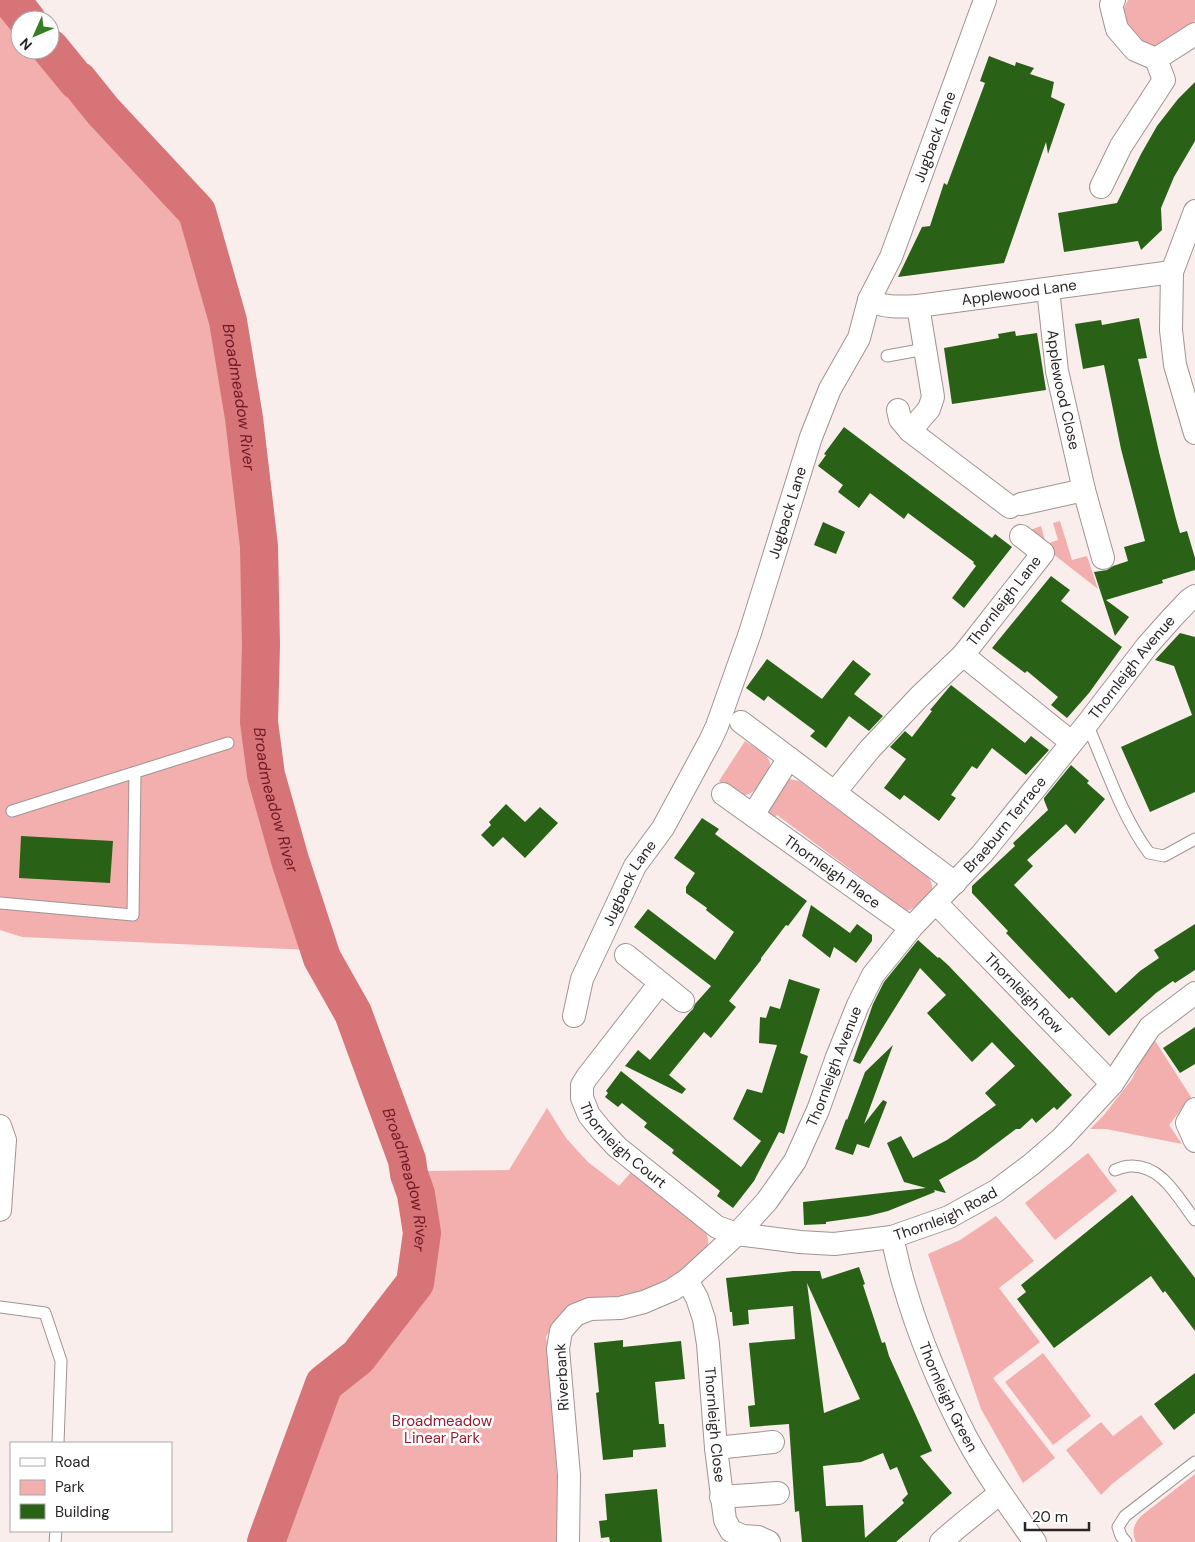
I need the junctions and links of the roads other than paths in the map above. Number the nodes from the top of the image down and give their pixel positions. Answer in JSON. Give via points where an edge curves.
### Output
{"nodes":[{"id":1,"x":985,"y":0,"type":"edge"},
{"id":2,"x":1114,"y":0,"type":"edge"},
{"id":3,"x":1192,"y":40,"type":"edge"},
{"id":4,"x":1156,"y":59,"type":"junction"},
{"id":5,"x":1101,"y":187,"type":"dead end"},
{"id":6,"x":1195,"y":212,"type":"edge"},
{"id":7,"x":1172,"y":272,"type":"junction"},
{"id":8,"x":1048,"y":289,"type":"junction"},
{"id":9,"x":869,"y":300,"type":"junction"},
{"id":10,"x":918,"y":306,"type":"junction"},
{"id":11,"x":925,"y":349,"type":"junction"},
{"id":12,"x":887,"y":356,"type":"dead end"},
{"id":13,"x":898,"y":410,"type":"dead end"},
{"id":14,"x":910,"y":431,"type":"junction"},
{"id":15,"x":1195,"y":433,"type":"edge"},
{"id":16,"x":1084,"y":490,"type":"junction"},
{"id":17,"x":1022,"y":536,"type":"dead end"},
{"id":18,"x":1103,"y":558,"type":"dead end"},
{"id":19,"x":1195,"y":596,"type":"edge"},
{"id":20,"x":963,"y":655,"type":"junction"},
{"id":21,"x":741,"y":722,"type":"dead end"},
{"id":22,"x":1087,"y":724,"type":"junction"},
{"id":23,"x":1071,"y":742,"type":"junction"},
{"id":24,"x":228,"y":743,"type":"dead end"},
{"id":25,"x":789,"y":758,"type":"junction"},
{"id":26,"x":135,"y":772,"type":"junction"},
{"id":27,"x":835,"y":792,"type":"junction"},
{"id":28,"x":723,"y":794,"type":"dead end"},
{"id":29,"x":12,"y":811,"type":"dead end"},
{"id":30,"x":753,"y":815,"type":"junction"},
{"id":31,"x":1195,"y":839,"type":"edge"},
{"id":32,"x":955,"y":883,"type":"junction"},
{"id":33,"x":0,"y":903,"type":"edge"},
{"id":34,"x":936,"y":903,"type":"junction"},
{"id":35,"x":911,"y":928,"type":"junction"},
{"id":36,"x":626,"y":955,"type":"dead end"},
{"id":37,"x":660,"y":983,"type":"junction"},
{"id":38,"x":1195,"y":994,"type":"edge"},
{"id":39,"x":684,"y":1001,"type":"dead end"},
{"id":40,"x":574,"y":1016,"type":"dead end"},
{"id":41,"x":1112,"y":1084,"type":"junction"},
{"id":42,"x":0,"y":1126,"type":"edge"},
{"id":43,"x":1115,"y":1170,"type":"dead end"},
{"id":44,"x":0,"y":1210,"type":"edge"},
{"id":45,"x":1195,"y":1220,"type":"edge"},
{"id":46,"x":737,"y":1234,"type":"junction"},
{"id":47,"x":892,"y":1237,"type":"junction"},
{"id":48,"x":687,"y":1280,"type":"junction"},
{"id":49,"x":0,"y":1307,"type":"edge"},
{"id":50,"x":58,"y":1442,"type":"edge"},
{"id":51,"x":773,"y":1442,"type":"dead end"},
{"id":52,"x":716,"y":1448,"type":"junction"},
{"id":53,"x":1195,"y":1462,"type":"edge"},
{"id":54,"x":778,"y":1493,"type":"dead end"},
{"id":55,"x":1000,"y":1493,"type":"junction"},
{"id":56,"x":721,"y":1497,"type":"junction"},
{"id":57,"x":568,"y":1542,"type":"edge"},
{"id":58,"x":769,"y":1542,"type":"edge"},
{"id":59,"x":941,"y":1542,"type":"edge"},
{"id":60,"x":1035,"y":1542,"type":"edge"},
{"id":61,"x":1126,"y":1542,"type":"edge"}],
"edges":[{"from":1,"to":9,"type":"street","name":"Jugback Lane","via":[[891,257]]},
{"from":2,"to":4,"type":"street","via":[[1111,5],[1117,29],[1136,50]]},
{"from":3,"to":4,"type":"street"},
{"from":4,"to":5,"type":"street","via":[[1164,80],[1121,146]]},
{"from":6,"to":7,"type":"street"},
{"from":7,"to":8,"type":"street","name":"Applewood Lane"},
{"from":7,"to":15,"type":"street","via":[[1171,330],[1176,365]]},
{"from":8,"to":10,"type":"street","name":"Applewood Lane"},
{"from":8,"to":16,"type":"street","name":"Applewood Close","via":[[1057,371]]},
{"from":9,"to":10,"type":"street","name":"Applewood Lane","via":[[878,304]]},
{"from":9,"to":40,"type":"street","name":"Jugback Lane","via":[[859,338],[830,389],[812,437],[717,726],[664,828],[635,866],[582,979]]},
{"from":10,"to":11,"type":"street"},
{"from":11,"to":12,"type":"lane"},
{"from":11,"to":14,"type":"street","via":[[933,397],[929,409]]},
{"from":13,"to":14,"type":"street","via":[[900,419]]},
{"from":14,"to":16,"type":"street","via":[[1015,505]]},
{"from":16,"to":18,"type":"street","name":"Applewood Close"},
{"from":17,"to":20,"type":"street","name":"Thornleigh Lane","via":[[1043,553]]},
{"from":19,"to":22,"type":"street","name":"Thornleigh Avenue","via":[[1147,646]]},
{"from":20,"to":23,"type":"street","name":"Thornleigh Lane"},
{"from":20,"to":27,"type":"street","via":[[919,697]]},
{"from":21,"to":25,"type":"street"},
{"from":22,"to":23,"type":"street","name":"Thornleigh Avenue"},
{"from":22,"to":31,"type":"lane","via":[[1120,800],[1149,854],[1164,856]]},
{"from":23,"to":32,"type":"street","name":"Braeburn Terrace"},
{"from":24,"to":26,"type":"lane"},
{"from":25,"to":27,"type":"street"},
{"from":25,"to":30,"type":"street"},
{"from":26,"to":29,"type":"lane"},
{"from":26,"to":33,"type":"lane","via":[[133,915]]},
{"from":27,"to":32,"type":"street"},
{"from":28,"to":30,"type":"street","name":"Thornleigh Place"},
{"from":30,"to":35,"type":"street","name":"Thornleigh Place"},
{"from":32,"to":34,"type":"street","name":"Braeburn Terrace"},
{"from":34,"to":35,"type":"street","name":"Thornleigh Avenue"},
{"from":34,"to":41,"type":"street","name":"Thornleigh Row"},
{"from":35,"to":46,"type":"street","name":"Thornleigh Avenue","via":[[873,975],[858,1005],[796,1161],[767,1201]]},
{"from":36,"to":37,"type":"street"},
{"from":37,"to":39,"type":"street"},
{"from":37,"to":46,"type":"street","name":"Thornleigh Court","via":[[587,1077],[582,1085],[582,1098],[589,1115],[617,1147],[717,1227]]},
{"from":38,"to":41,"type":"street","name":"Thornleigh Road","via":[[1150,1027]]},
{"from":41,"to":47,"type":"street","name":"Thornleigh Road","via":[[1062,1138],[996,1191],[948,1217]]},
{"from":42,"to":44,"type":"street","via":[[5,1140]]},
{"from":43,"to":45,"type":"lane","via":[[1130,1166],[1154,1171],[1169,1185]]},
{"from":46,"to":47,"type":"street","name":"Thornleigh Road","via":[[834,1244]]},
{"from":46,"to":48,"type":"street","name":"Riverbank"},
{"from":47,"to":55,"type":"street","name":"Thornleigh Green","via":[[904,1286],[939,1382]]},
{"from":48,"to":52,"type":"street","name":"Thornleigh Close","via":[[697,1298],[708,1344]]},
{"from":48,"to":57,"type":"street","name":"Riverbank","via":[[644,1302],[620,1308],[590,1309],[575,1315],[561,1331],[558,1349],[570,1476]]},
{"from":49,"to":50,"type":"lane","via":[[45,1313],[61,1361]]},
{"from":51,"to":52,"type":"street"},
{"from":52,"to":56,"type":"street","name":"Thornleigh Close"},
{"from":53,"to":61,"type":"lane","via":[[1125,1516],[1118,1527]]},
{"from":54,"to":56,"type":"street"},
{"from":55,"to":59,"type":"street"},
{"from":55,"to":60,"type":"street","name":"Thornleigh Green"},
{"from":56,"to":58,"type":"street","name":"Thornleigh Close","via":[[724,1520],[731,1531]]}]}
